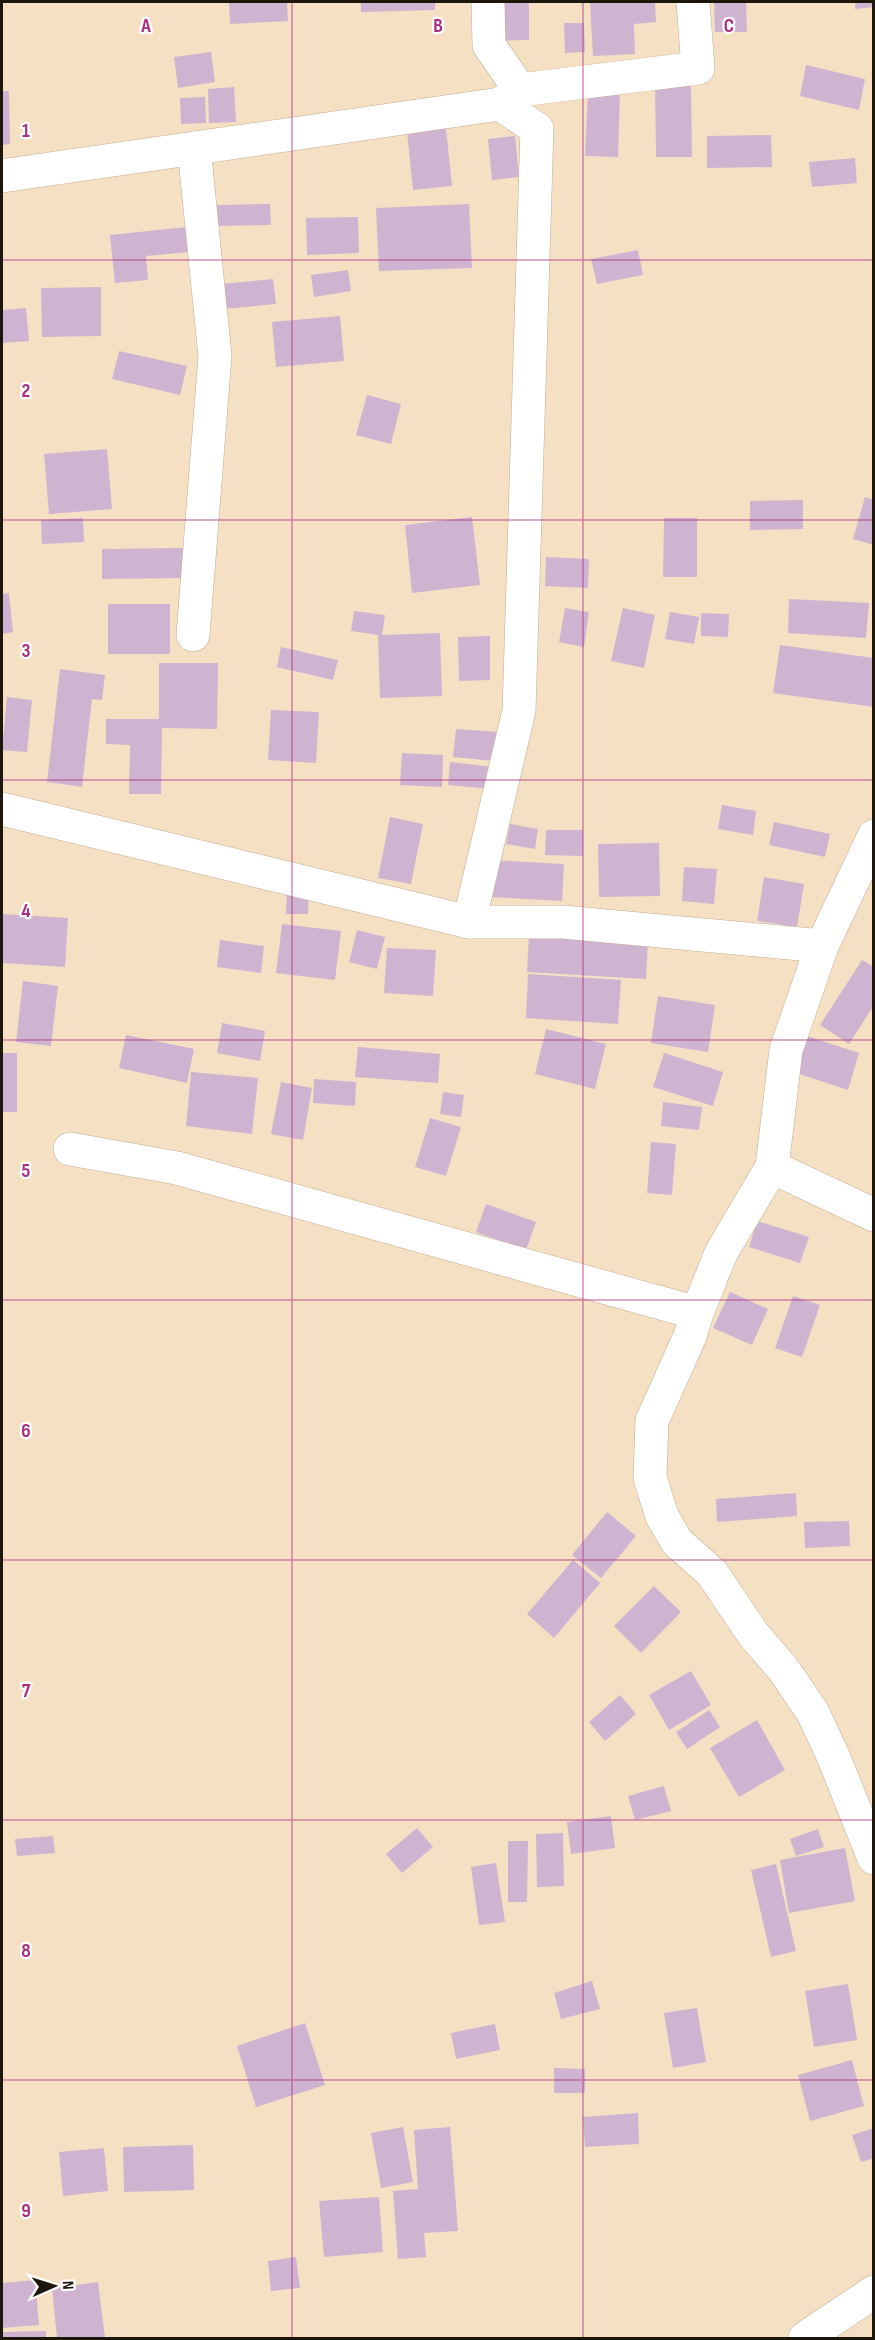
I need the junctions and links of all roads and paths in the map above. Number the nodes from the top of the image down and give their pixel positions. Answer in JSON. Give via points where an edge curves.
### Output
{"nodes":[{"id":1,"x":488,"y":2,"type":"edge"},
{"id":2,"x":693,"y":2,"type":"edge"},
{"id":3,"x":510,"y":97,"type":"junction"},
{"id":4,"x":194,"y":148,"type":"junction"},
{"id":5,"x":2,"y":176,"type":"edge"},
{"id":6,"x":193,"y":635,"type":"dead end"},
{"id":7,"x":2,"y":808,"type":"edge"},
{"id":8,"x":873,"y":836,"type":"edge"},
{"id":9,"x":469,"y":922,"type":"junction"},
{"id":10,"x":822,"y":946,"type":"junction"},
{"id":11,"x":70,"y":1149,"type":"dead end"},
{"id":12,"x":772,"y":1167,"type":"junction"},
{"id":13,"x":873,"y":1215,"type":"edge"},
{"id":14,"x":697,"y":1313,"type":"junction"},
{"id":15,"x":873,"y":1858,"type":"edge"},
{"id":16,"x":873,"y":2292,"type":"edge"},
{"id":17,"x":805,"y":2338,"type":"edge"}],
"edges":[{"from":1,"to":3,"type":"street","via":[[489,45]]},
{"from":2,"to":3,"type":"street","via":[[698,68]]},
{"from":3,"to":4,"type":"street"},
{"from":3,"to":9,"type":"street","via":[[537,129],[519,711]]},
{"from":4,"to":5,"type":"street"},
{"from":4,"to":6,"type":"street","via":[[215,356]]},
{"from":7,"to":9,"type":"street"},
{"from":8,"to":10,"type":"street"},
{"from":9,"to":10,"type":"street","via":[[563,922]]},
{"from":10,"to":12,"type":"street","via":[[786,1050]]},
{"from":11,"to":14,"type":"street","via":[[177,1168]]},
{"from":12,"to":13,"type":"street"},
{"from":12,"to":14,"type":"street","via":[[722,1253]]},
{"from":14,"to":15,"type":"street","via":[[652,1421],[650,1478],[662,1516],[677,1542],[712,1573],[813,1713]]},
{"from":16,"to":17,"type":"street"}]}
